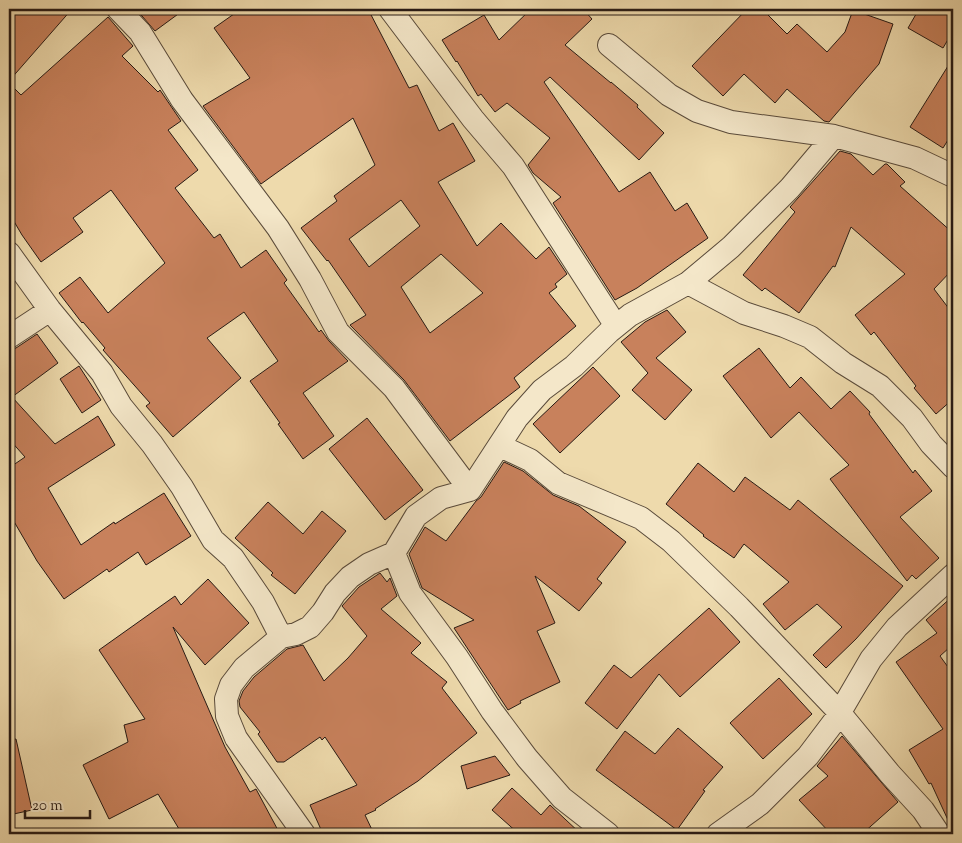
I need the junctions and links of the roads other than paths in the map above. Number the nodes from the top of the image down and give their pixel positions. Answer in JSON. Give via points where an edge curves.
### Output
{"nodes":[{"id":1,"x":118,"y":9,"type":"edge"},
{"id":2,"x":390,"y":9,"type":"edge"},
{"id":3,"x":609,"y":45,"type":"dead end"},
{"id":4,"x":834,"y":136,"type":"junction"},
{"id":5,"x":953,"y":176,"type":"edge"},
{"id":6,"x":9,"y":253,"type":"edge"},
{"id":7,"x":688,"y":283,"type":"junction"},
{"id":8,"x":50,"y":310,"type":"junction"},
{"id":9,"x":616,"y":326,"type":"junction"},
{"id":10,"x":9,"y":337,"type":"edge"},
{"id":11,"x":500,"y":446,"type":"junction"},
{"id":12,"x":953,"y":467,"type":"edge"},
{"id":13,"x":470,"y":490,"type":"junction"},
{"id":14,"x":394,"y":553,"type":"junction"},
{"id":15,"x":953,"y":574,"type":"edge"},
{"id":16,"x":281,"y":637,"type":"junction"},
{"id":17,"x":839,"y":712,"type":"junction"},
{"id":18,"x":304,"y":834,"type":"edge"},
{"id":19,"x":608,"y":834,"type":"edge"},
{"id":20,"x":718,"y":834,"type":"edge"},
{"id":21,"x":939,"y":834,"type":"edge"}],
"edges":[{"from":1,"to":13,"type":"street","via":[[140,32],[182,100],[278,228],[338,332],[394,388]]},
{"from":2,"to":9,"type":"street","via":[[473,119],[513,166]]},
{"from":3,"to":4,"type":"street","via":[[669,95],[697,111],[731,122]]},
{"from":4,"to":5,"type":"street","via":[[915,158]]},
{"from":4,"to":7,"type":"street","via":[[790,188]]},
{"from":6,"to":8,"type":"street"},
{"from":7,"to":9,"type":"street"},
{"from":7,"to":12,"type":"street","via":[[744,313],[810,337],[880,386]]},
{"from":8,"to":10,"type":"street"},
{"from":8,"to":16,"type":"street","via":[[102,373],[121,406],[182,487],[213,540],[232,558],[263,602]]},
{"from":9,"to":11,"type":"street","via":[[574,366],[542,390],[517,418]]},
{"from":11,"to":13,"type":"street"},
{"from":11,"to":17,"type":"street","via":[[530,460],[558,483],[641,518],[671,541]]},
{"from":13,"to":14,"type":"street","via":[[441,498],[416,516]]},
{"from":14,"to":16,"type":"street","via":[[350,577],[310,627]]},
{"from":14,"to":19,"type":"street","via":[[410,593],[521,750],[562,798]]},
{"from":15,"to":17,"type":"street","via":[[897,627],[871,659]]},
{"from":16,"to":18,"type":"street","via":[[244,668],[231,685],[226,699],[227,716],[236,738]]},
{"from":17,"to":20,"type":"street","via":[[808,756],[760,804]]},
{"from":17,"to":21,"type":"street","via":[[923,810]]}]}
